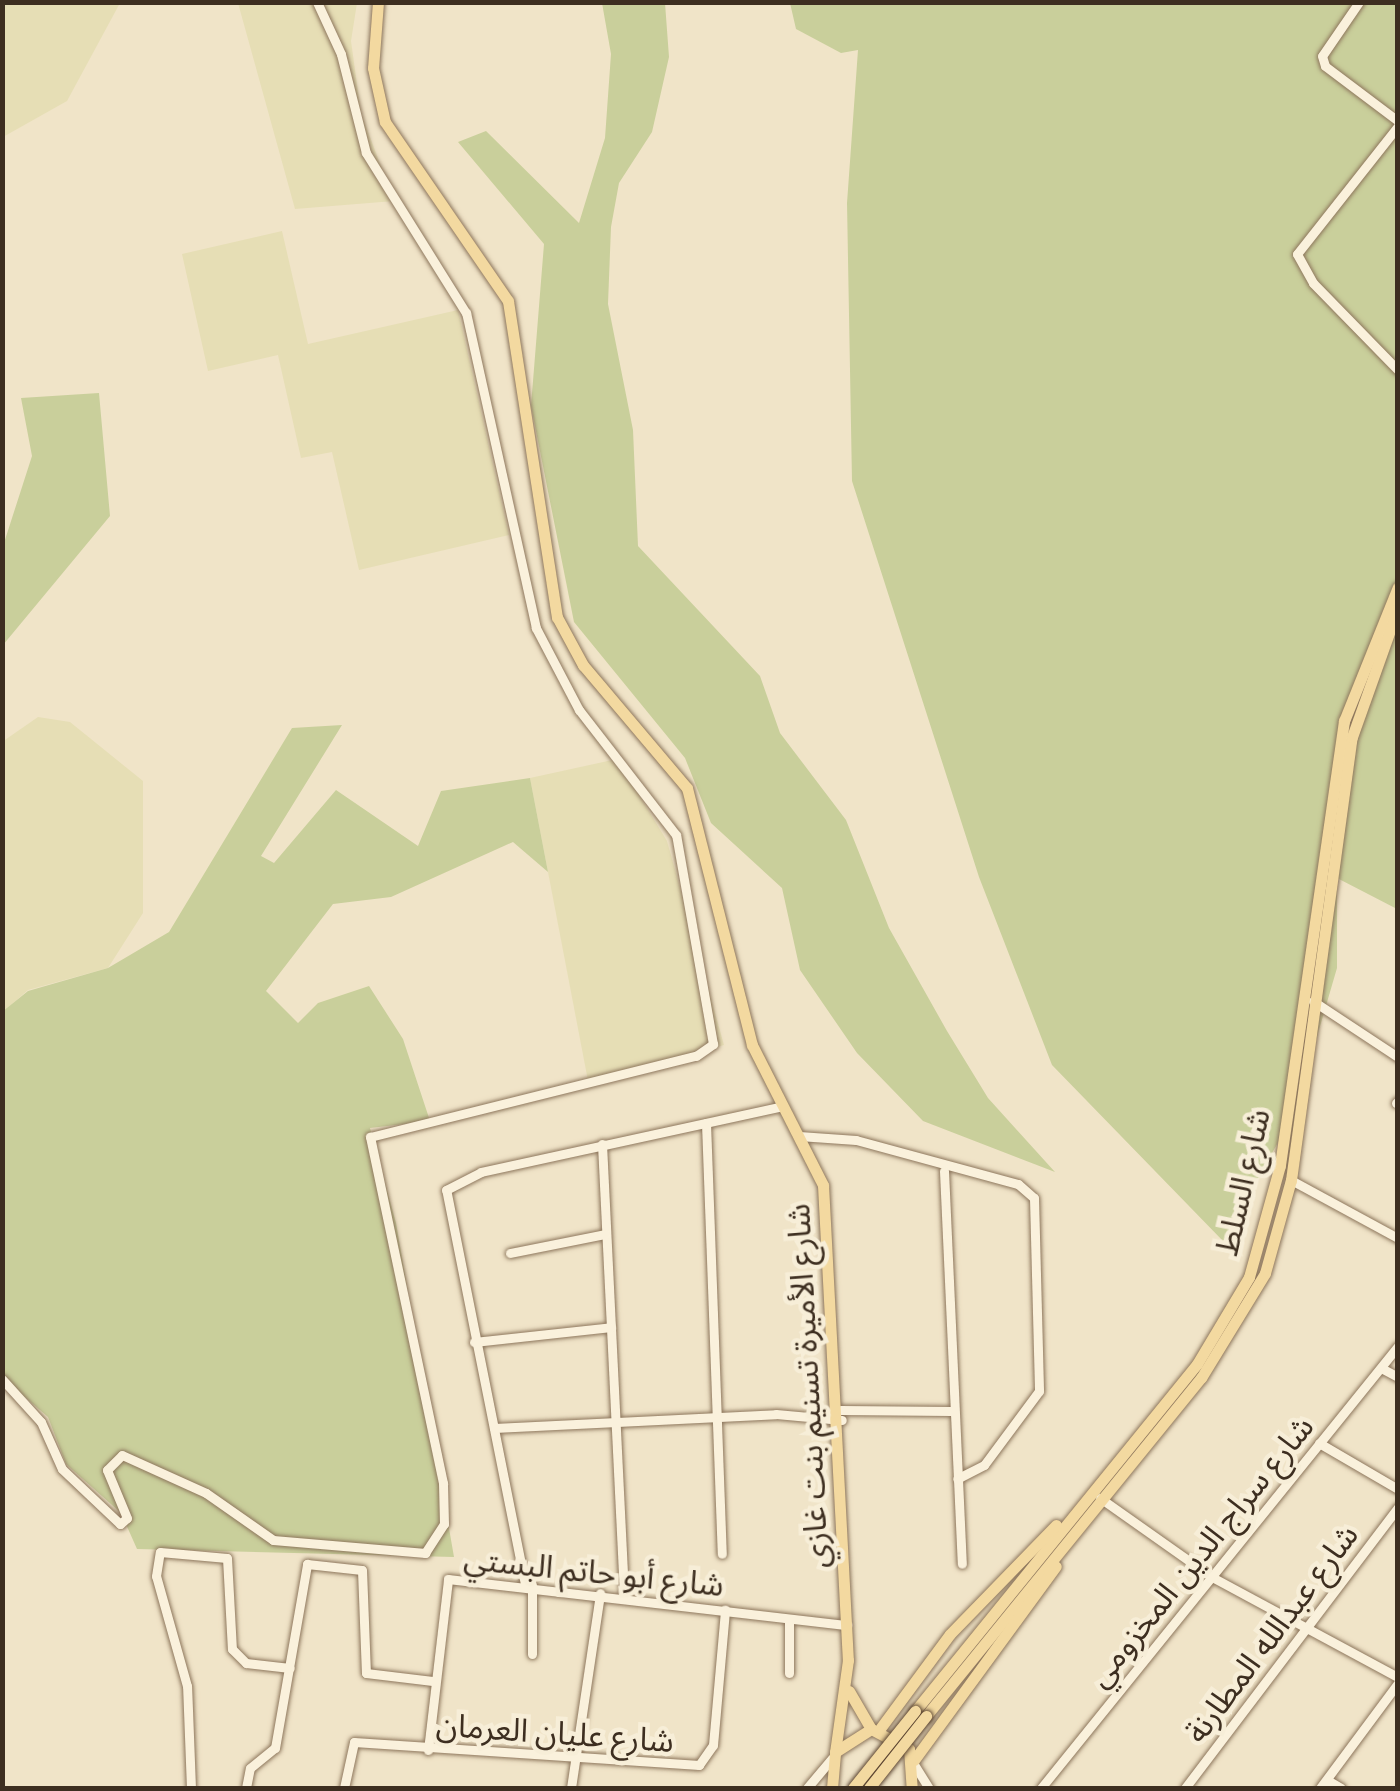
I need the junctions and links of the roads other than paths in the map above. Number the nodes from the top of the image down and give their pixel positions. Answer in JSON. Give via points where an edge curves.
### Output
{"nodes":[{"id":1,"x":317,"y":2,"type":"edge"},
{"id":2,"x":378,"y":2,"type":"edge"},
{"id":3,"x":1360,"y":2,"type":"edge"},
{"id":4,"x":1398,"y":123,"type":"edge"},
{"id":5,"x":1398,"y":352,"type":"edge"},
{"id":6,"x":1393,"y":366,"type":"edge"},
{"id":7,"x":1398,"y":587,"type":"edge"},
{"id":8,"x":1397,"y":610,"type":"edge"},
{"id":9,"x":1313,"y":1001,"type":"junction"},
{"id":10,"x":1398,"y":1057,"type":"edge"},
{"id":11,"x":784,"y":1106,"type":"junction"},
{"id":12,"x":706,"y":1123,"type":"junction"},
{"id":13,"x":799,"y":1136,"type":"junction"},
{"id":14,"x":602,"y":1144,"type":"junction"},
{"id":15,"x":944,"y":1171,"type":"junction"},
{"id":16,"x":1290,"y":1180,"type":"junction"},
{"id":17,"x":606,"y":1234,"type":"junction"},
{"id":18,"x":1398,"y":1238,"type":"edge"},
{"id":19,"x":510,"y":1253,"type":"dead end"},
{"id":20,"x":611,"y":1327,"type":"junction"},
{"id":21,"x":474,"y":1342,"type":"junction"},
{"id":22,"x":1398,"y":1346,"type":"edge"},
{"id":23,"x":1383,"y":1369,"type":"junction"},
{"id":24,"x":1398,"y":1376,"type":"edge"},
{"id":25,"x":2,"y":1380,"type":"edge"},
{"id":26,"x":951,"y":1410,"type":"junction"},
{"id":27,"x":842,"y":1415,"type":"junction"},
{"id":28,"x":720,"y":1416,"type":"junction"},
{"id":29,"x":614,"y":1420,"type":"junction"},
{"id":30,"x":494,"y":1428,"type":"junction"},
{"id":31,"x":1319,"y":1443,"type":"junction"},
{"id":32,"x":956,"y":1479,"type":"junction"},
{"id":33,"x":1398,"y":1489,"type":"edge"},
{"id":34,"x":1100,"y":1498,"type":"junction"},
{"id":35,"x":1398,"y":1508,"type":"edge"},
{"id":36,"x":1071,"y":1513,"type":"junction"},
{"id":37,"x":1074,"y":1533,"type":"junction"},
{"id":38,"x":722,"y":1554,"type":"dead end"},
{"id":39,"x":962,"y":1564,"type":"dead end"},
{"id":40,"x":1212,"y":1577,"type":"junction"},
{"id":41,"x":528,"y":1584,"type":"junction"},
{"id":42,"x":600,"y":1593,"type":"junction"},
{"id":43,"x":624,"y":1596,"type":"junction"},
{"id":44,"x":725,"y":1610,"type":"junction"},
{"id":45,"x":789,"y":1620,"type":"junction"},
{"id":46,"x":847,"y":1624,"type":"junction"},
{"id":47,"x":1305,"y":1629,"type":"junction"},
{"id":48,"x":532,"y":1654,"type":"dead end"},
{"id":49,"x":290,"y":1668,"type":"junction"},
{"id":50,"x":789,"y":1673,"type":"dead end"},
{"id":51,"x":1398,"y":1680,"type":"edge"},
{"id":52,"x":433,"y":1681,"type":"junction"},
{"id":53,"x":846,"y":1682,"type":"junction"},
{"id":54,"x":920,"y":1714,"type":"junction"},
{"id":55,"x":874,"y":1730,"type":"junction"},
{"id":56,"x":428,"y":1750,"type":"junction"},
{"id":57,"x":833,"y":1755,"type":"junction"},
{"id":58,"x":580,"y":1759,"type":"junction"},
{"id":59,"x":914,"y":1763,"type":"junction"},
{"id":60,"x":1324,"y":1784,"type":"edge"},
{"id":61,"x":191,"y":1788,"type":"edge"},
{"id":62,"x":246,"y":1788,"type":"edge"},
{"id":63,"x":344,"y":1788,"type":"edge"},
{"id":64,"x":571,"y":1788,"type":"edge"},
{"id":65,"x":807,"y":1788,"type":"edge"},
{"id":66,"x":832,"y":1788,"type":"edge"},
{"id":67,"x":854,"y":1788,"type":"edge"},
{"id":68,"x":869,"y":1788,"type":"edge"},
{"id":69,"x":912,"y":1788,"type":"edge"},
{"id":70,"x":929,"y":1788,"type":"edge"},
{"id":71,"x":1041,"y":1788,"type":"edge"},
{"id":72,"x":1185,"y":1788,"type":"edge"},
{"id":73,"x":1341,"y":1788,"type":"edge"}],
"edges":[{"from":1,"to":25,"type":"street","via":[[342,54],[366,152],[466,312],[536,628],[579,710],[676,835],[713,1044],[696,1056],[370,1138],[444,1483],[444,1524],[425,1553],[273,1540],[206,1493],[122,1454],[107,1470],[127,1518],[120,1524],[62,1469],[42,1422]]},
{"from":2,"to":11,"type":"main road","name":"شارع الأميرة تسنيم بنت غازي","via":[[373,68],[393,141],[508,301],[557,616],[583,665],[687,788],[747,1030]]},
{"from":3,"to":4,"type":"street","via":[[1322,56],[1325,66]]},
{"from":4,"to":6,"type":"street","via":[[1296,254]]},
{"from":5,"to":6,"type":"street"},
{"from":7,"to":36,"type":"main road","name":"شارع السلط","via":[[1342,731],[1262,1244],[1211,1344]]},
{"from":8,"to":9,"type":"main road","name":"شارع السلط","via":[[1352,737]]},
{"from":9,"to":10,"type":"street"},
{"from":9,"to":16,"type":"main road","name":"شارع السلط"},
{"from":11,"to":12,"type":"street"},
{"from":11,"to":13,"type":"main road","name":"شارع الأميرة تسنيم بنت غازي"},
{"from":12,"to":14,"type":"street"},
{"from":12,"to":28,"type":"street"},
{"from":13,"to":15,"type":"street","via":[[856,1140]]},
{"from":13,"to":27,"type":"main road","name":"شارع الأميرة تسنيم بنت غازي","via":[[830,1224]]},
{"from":14,"to":17,"type":"street"},
{"from":14,"to":21,"type":"street","via":[[481,1172],[446,1190]]},
{"from":15,"to":26,"type":"street"},
{"from":15,"to":32,"type":"street","via":[[1018,1184],[1036,1210],[1039,1391],[984,1465]]},
{"from":16,"to":18,"type":"street"},
{"from":16,"to":34,"type":"main road","name":"شارع السلط","via":[[1265,1272],[1230,1339]]},
{"from":17,"to":19,"type":"street"},
{"from":17,"to":20,"type":"street"},
{"from":20,"to":21,"type":"street"},
{"from":20,"to":29,"type":"street"},
{"from":21,"to":30,"type":"street"},
{"from":22,"to":23,"type":"street","name":"شارع سراج الدين المخزومي"},
{"from":23,"to":24,"type":"street"},
{"from":23,"to":31,"type":"street","name":"شارع سراج الدين المخزومي"},
{"from":26,"to":27,"type":"street"},
{"from":26,"to":32,"type":"street"},
{"from":27,"to":28,"type":"street"},
{"from":27,"to":46,"type":"main road","name":"شارع الأميرة تسنيم بنت غازي"},
{"from":28,"to":29,"type":"street"},
{"from":28,"to":38,"type":"street"},
{"from":29,"to":30,"type":"street"},
{"from":29,"to":43,"type":"street"},
{"from":30,"to":41,"type":"street"},
{"from":31,"to":33,"type":"street"},
{"from":31,"to":40,"type":"street","name":"شارع سراج الدين المخزومي"},
{"from":32,"to":39,"type":"street"},
{"from":34,"to":37,"type":"main road","name":"شارع السلط"},
{"from":34,"to":40,"type":"street"},
{"from":35,"to":47,"type":"street","name":"شارع عبدالله المطارنة"},
{"from":36,"to":54,"type":"main road","name":"شارع السلط"},
{"from":36,"to":55,"type":"main road","via":[[984,1596]]},
{"from":37,"to":54,"type":"main road","name":"شارع السلط"},
{"from":37,"to":59,"type":"main road"},
{"from":40,"to":47,"type":"street"},
{"from":40,"to":71,"type":"street","name":"شارع سراج الدين المخزومي"},
{"from":41,"to":42,"type":"street","name":"شارع أبو حاتم البستي"},
{"from":41,"to":48,"type":"street"},
{"from":41,"to":52,"type":"street","name":"شارع أبو حاتم البستي","via":[[446,1581]]},
{"from":42,"to":43,"type":"street","name":"شارع أبو حاتم البستي"},
{"from":42,"to":58,"type":"street"},
{"from":43,"to":44,"type":"street","name":"شارع أبو حاتم البستي"},
{"from":44,"to":45,"type":"street","name":"شارع أبو حاتم البستي"},
{"from":44,"to":58,"type":"street","name":"شارع عليان العرمان","via":[[704,1762]]},
{"from":45,"to":46,"type":"street","name":"شارع أبو حاتم البستي"},
{"from":45,"to":50,"type":"street"},
{"from":46,"to":53,"type":"main road","name":"شارع الأميرة تسنيم بنت غازي"},
{"from":47,"to":51,"type":"street"},
{"from":47,"to":72,"type":"street","name":"شارع عبدالله المطارنة"},
{"from":49,"to":52,"type":"street","via":[[302,1570],[348,1562],[364,1574],[366,1673]]},
{"from":49,"to":61,"type":"street","via":[[246,1663],[232,1649],[223,1555],[168,1548],[154,1566],[181,1651]]},
{"from":49,"to":62,"type":"street","via":[[275,1748],[250,1768]]},
{"from":51,"to":60,"type":"street"},
{"from":52,"to":56,"type":"street","name":"شارع أبو حاتم البستي"},
{"from":53,"to":55,"type":"main road","name":"شارع الأميرة تسنيم بنت غازي"},
{"from":53,"to":57,"type":"main road","name":"شارع الأميرة تسنيم بنت غازي"},
{"from":54,"to":67,"type":"main road","name":"شارع السلط","bridge":true},
{"from":54,"to":68,"type":"main road","name":"شارع السلط","bridge":true},
{"from":55,"to":57,"type":"main road"},
{"from":55,"to":59,"type":"main road","via":[[901,1740]]},
{"from":56,"to":58,"type":"street","name":"شارع عليان العرمان"},
{"from":56,"to":63,"type":"street","name":"شارع عليان العرمان","via":[[354,1742]]},
{"from":57,"to":65,"type":"street"},
{"from":57,"to":66,"type":"main road","name":"شارع الأميرة تسنيم بنت غازي"},
{"from":58,"to":64,"type":"street"},
{"from":59,"to":69,"type":"main road"},
{"from":59,"to":70,"type":"street"},
{"from":60,"to":73,"type":"street"}]}
